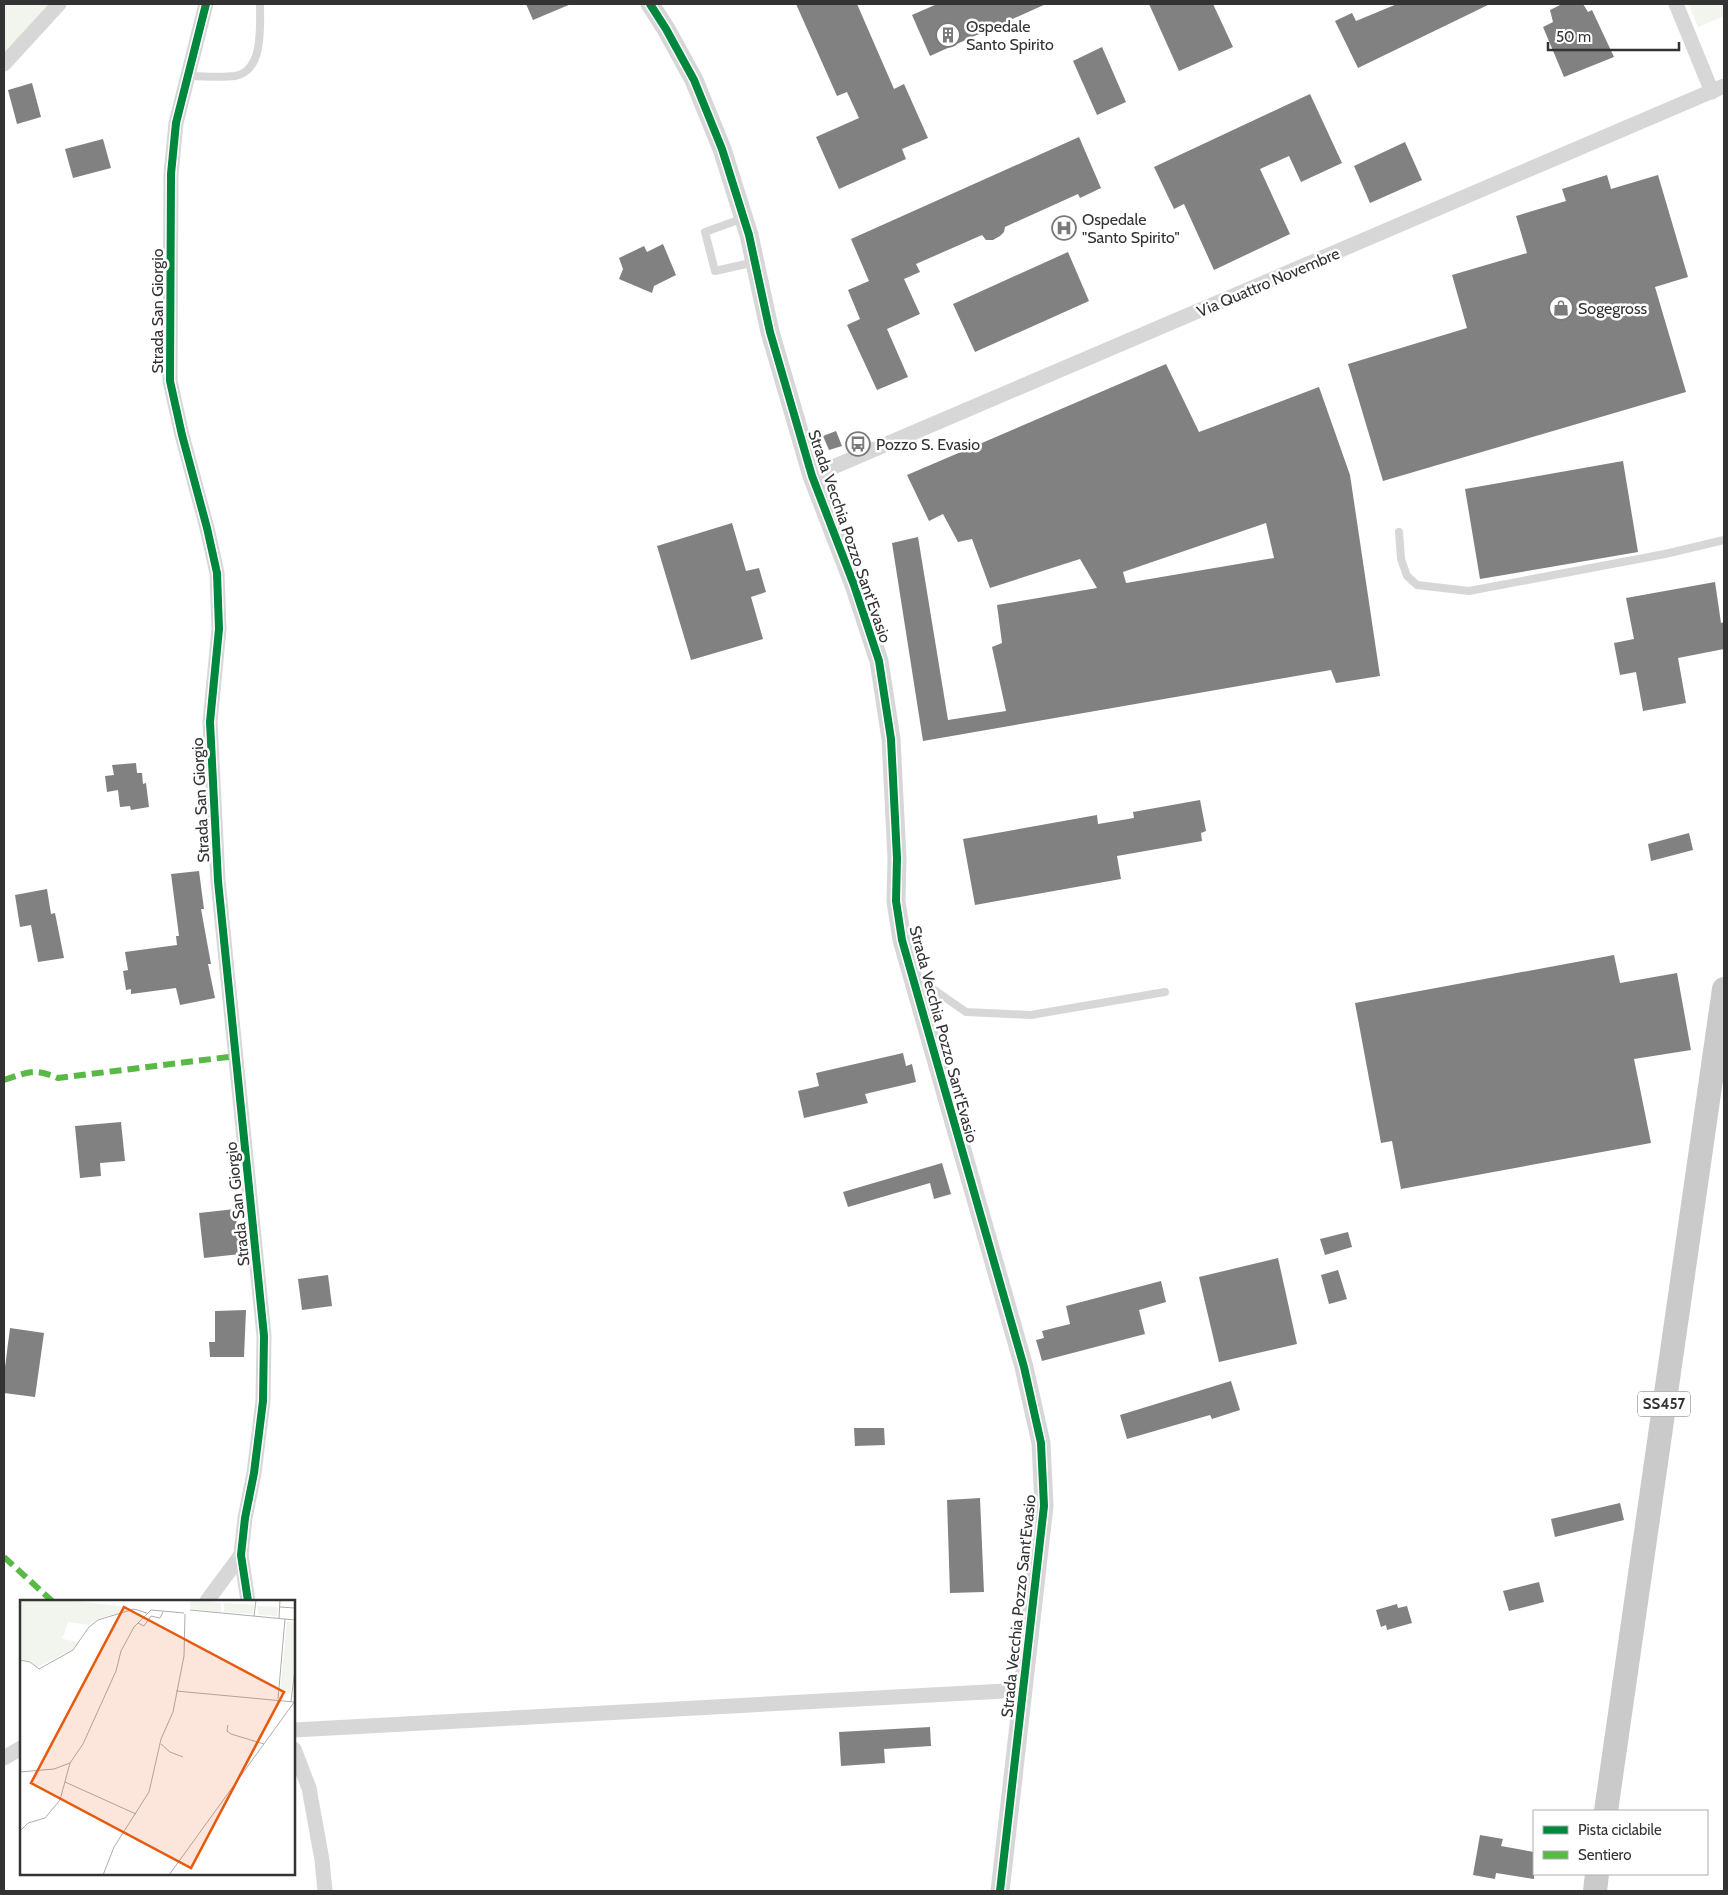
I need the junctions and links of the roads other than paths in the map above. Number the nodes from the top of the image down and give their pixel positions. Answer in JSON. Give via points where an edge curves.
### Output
{"nodes":[{"id":1,"x":58,"y":4,"type":"edge"},
{"id":2,"x":206,"y":4,"type":"edge"},
{"id":3,"x":260,"y":4,"type":"edge"},
{"id":4,"x":650,"y":4,"type":"edge"},
{"id":5,"x":1676,"y":4,"type":"edge"},
{"id":6,"x":4,"y":64,"type":"edge"},
{"id":7,"x":187,"y":76,"type":"junction"},
{"id":8,"x":1718,"y":89,"type":"edge"},
{"id":9,"x":744,"y":218,"type":"junction"},
{"id":10,"x":756,"y":262,"type":"junction"},
{"id":11,"x":812,"y":476,"type":"junction"},
{"id":12,"x":1399,"y":532,"type":"dead end"},
{"id":13,"x":1724,"y":540,"type":"edge"},
{"id":14,"x":911,"y":974,"type":"junction"},
{"id":15,"x":1165,"y":992,"type":"dead end"},
{"id":16,"x":1724,"y":993,"type":"edge"},
{"id":17,"x":242,"y":1555,"type":"junction"},
{"id":18,"x":208,"y":1600,"type":"edge"},
{"id":19,"x":248,"y":1600,"type":"edge"},
{"id":20,"x":1024,"y":1690,"type":"junction"},
{"id":21,"x":295,"y":1730,"type":"edge"},
{"id":22,"x":20,"y":1749,"type":"edge"},
{"id":23,"x":295,"y":1752,"type":"edge"},
{"id":24,"x":4,"y":1758,"type":"edge"},
{"id":25,"x":1606,"y":1810,"type":"edge"},
{"id":26,"x":1597,"y":1875,"type":"edge"},
{"id":27,"x":325,"y":1891,"type":"edge"},
{"id":28,"x":1000,"y":1891,"type":"edge"},
{"id":29,"x":1595,"y":1891,"type":"edge"}],
"edges":[{"from":1,"to":6,"type":"street"},
{"from":2,"to":7,"type":"street","name":"Strada San Giorgio"},
{"from":3,"to":7,"type":"lane","via":[[260,34],[254,60],[246,72],[234,76]]},
{"from":4,"to":9,"type":"street","name":"Strada Vecchia Pozzo Sant'Evasio","via":[[694,80],[722,149]]},
{"from":5,"to":8,"type":"street"},
{"from":7,"to":17,"type":"street","name":"Strada San Giorgio","via":[[176,123],[170,174],[170,381],[217,573],[219,629],[210,722],[218,881],[264,1336],[263,1401]]},
{"from":8,"to":11,"type":"street","name":"Via Quattro Novembre"},
{"from":9,"to":10,"type":"street","name":"Strada Vecchia Pozzo Sant'Evasio"},
{"from":9,"to":10,"type":"lane","via":[[705,232],[715,271]]},
{"from":10,"to":11,"type":"street","name":"Strada Vecchia Pozzo Sant'Evasio","via":[[770,332]]},
{"from":11,"to":14,"type":"street","name":"Strada Vecchia Pozzo Sant'Evasio","via":[[879,661],[892,740],[896,901]]},
{"from":12,"to":13,"type":"lane","via":[[1401,559],[1407,576],[1417,585],[1469,591]]},
{"from":14,"to":15,"type":"lane","via":[[966,1012],[1031,1016]]},
{"from":14,"to":20,"type":"street","name":"Strada Vecchia Pozzo Sant'Evasio","via":[[1024,1367],[1041,1443],[1044,1506]]},
{"from":16,"to":25,"type":"main road","number":"SS457"},
{"from":17,"to":18,"type":"street"},
{"from":17,"to":19,"type":"street","name":"Strada San Giorgio"},
{"from":20,"to":21,"type":"street"},
{"from":20,"to":28,"type":"street","name":"Strada Vecchia Pozzo Sant'Evasio"},
{"from":22,"to":24,"type":"street"},
{"from":23,"to":27,"type":"street","via":[[309,1788]]},
{"from":26,"to":29,"type":"main road"}]}
